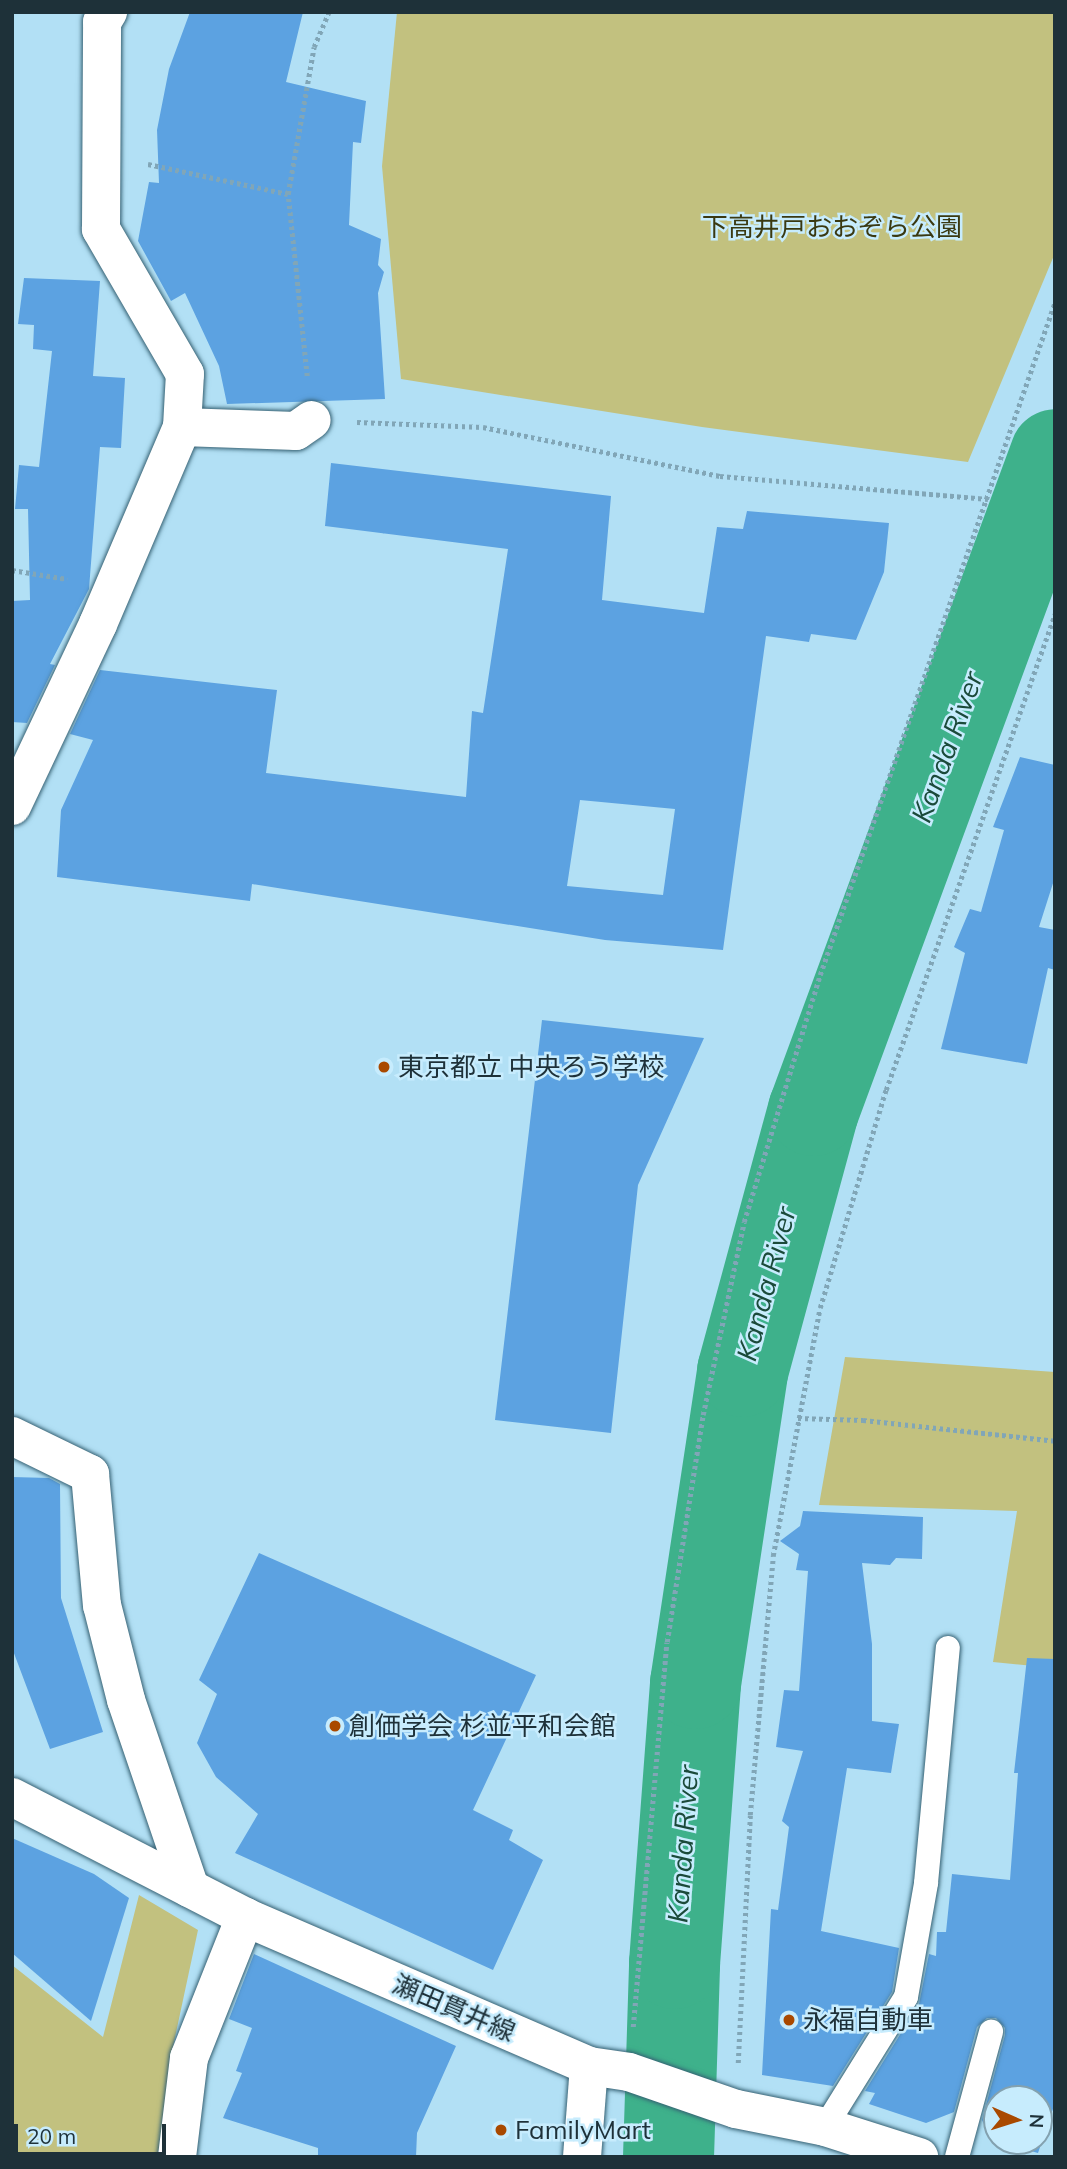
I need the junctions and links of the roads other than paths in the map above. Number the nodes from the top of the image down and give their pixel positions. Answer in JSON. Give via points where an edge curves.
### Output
{"nodes":[{"id":1,"x":96,"y":15,"type":"edge"},
{"id":2,"x":312,"y":420,"type":"road end"},
{"id":3,"x":182,"y":427,"type":"junction"},
{"id":4,"x":12,"y":806,"type":"edge"},
{"id":5,"x":12,"y":1436,"type":"edge"},
{"id":6,"x":948,"y":1648,"type":"dead end"},
{"id":7,"x":12,"y":1797,"type":"edge"},
{"id":8,"x":190,"y":1888,"type":"junction"},
{"id":9,"x":245,"y":1917,"type":"junction"},
{"id":10,"x":991,"y":2032,"type":"dead end"},
{"id":11,"x":590,"y":2066,"type":"junction"},
{"id":12,"x":825,"y":2127,"type":"junction"},
{"id":13,"x":177,"y":2157,"type":"edge"},
{"id":14,"x":582,"y":2157,"type":"edge"},
{"id":15,"x":919,"y":2157,"type":"edge"},
{"id":16,"x":957,"y":2157,"type":"edge"}],
"edges":[{"from":1,"to":3,"type":"street","via":[[102,229],[185,374]]},
{"from":2,"to":3,"type":"street","via":[[296,431]]},
{"from":3,"to":4,"type":"street"},
{"from":5,"to":8,"type":"street","via":[[90,1474],[102,1605],[126,1700]]},
{"from":6,"to":12,"type":"lane","via":[[926,1883],[906,1997]]},
{"from":7,"to":8,"type":"street","name":"瀬田貫井線"},
{"from":8,"to":9,"type":"street","name":"瀬田貫井線"},
{"from":9,"to":11,"type":"street","name":"瀬田貫井線"},
{"from":9,"to":13,"type":"street","via":[[189,2058]]},
{"from":10,"to":16,"type":"lane"},
{"from":11,"to":12,"type":"street","name":"瀬田貫井線","via":[[726,2105]]},
{"from":11,"to":14,"type":"street"},
{"from":12,"to":15,"type":"street","name":"瀬田貫井線"}]}
